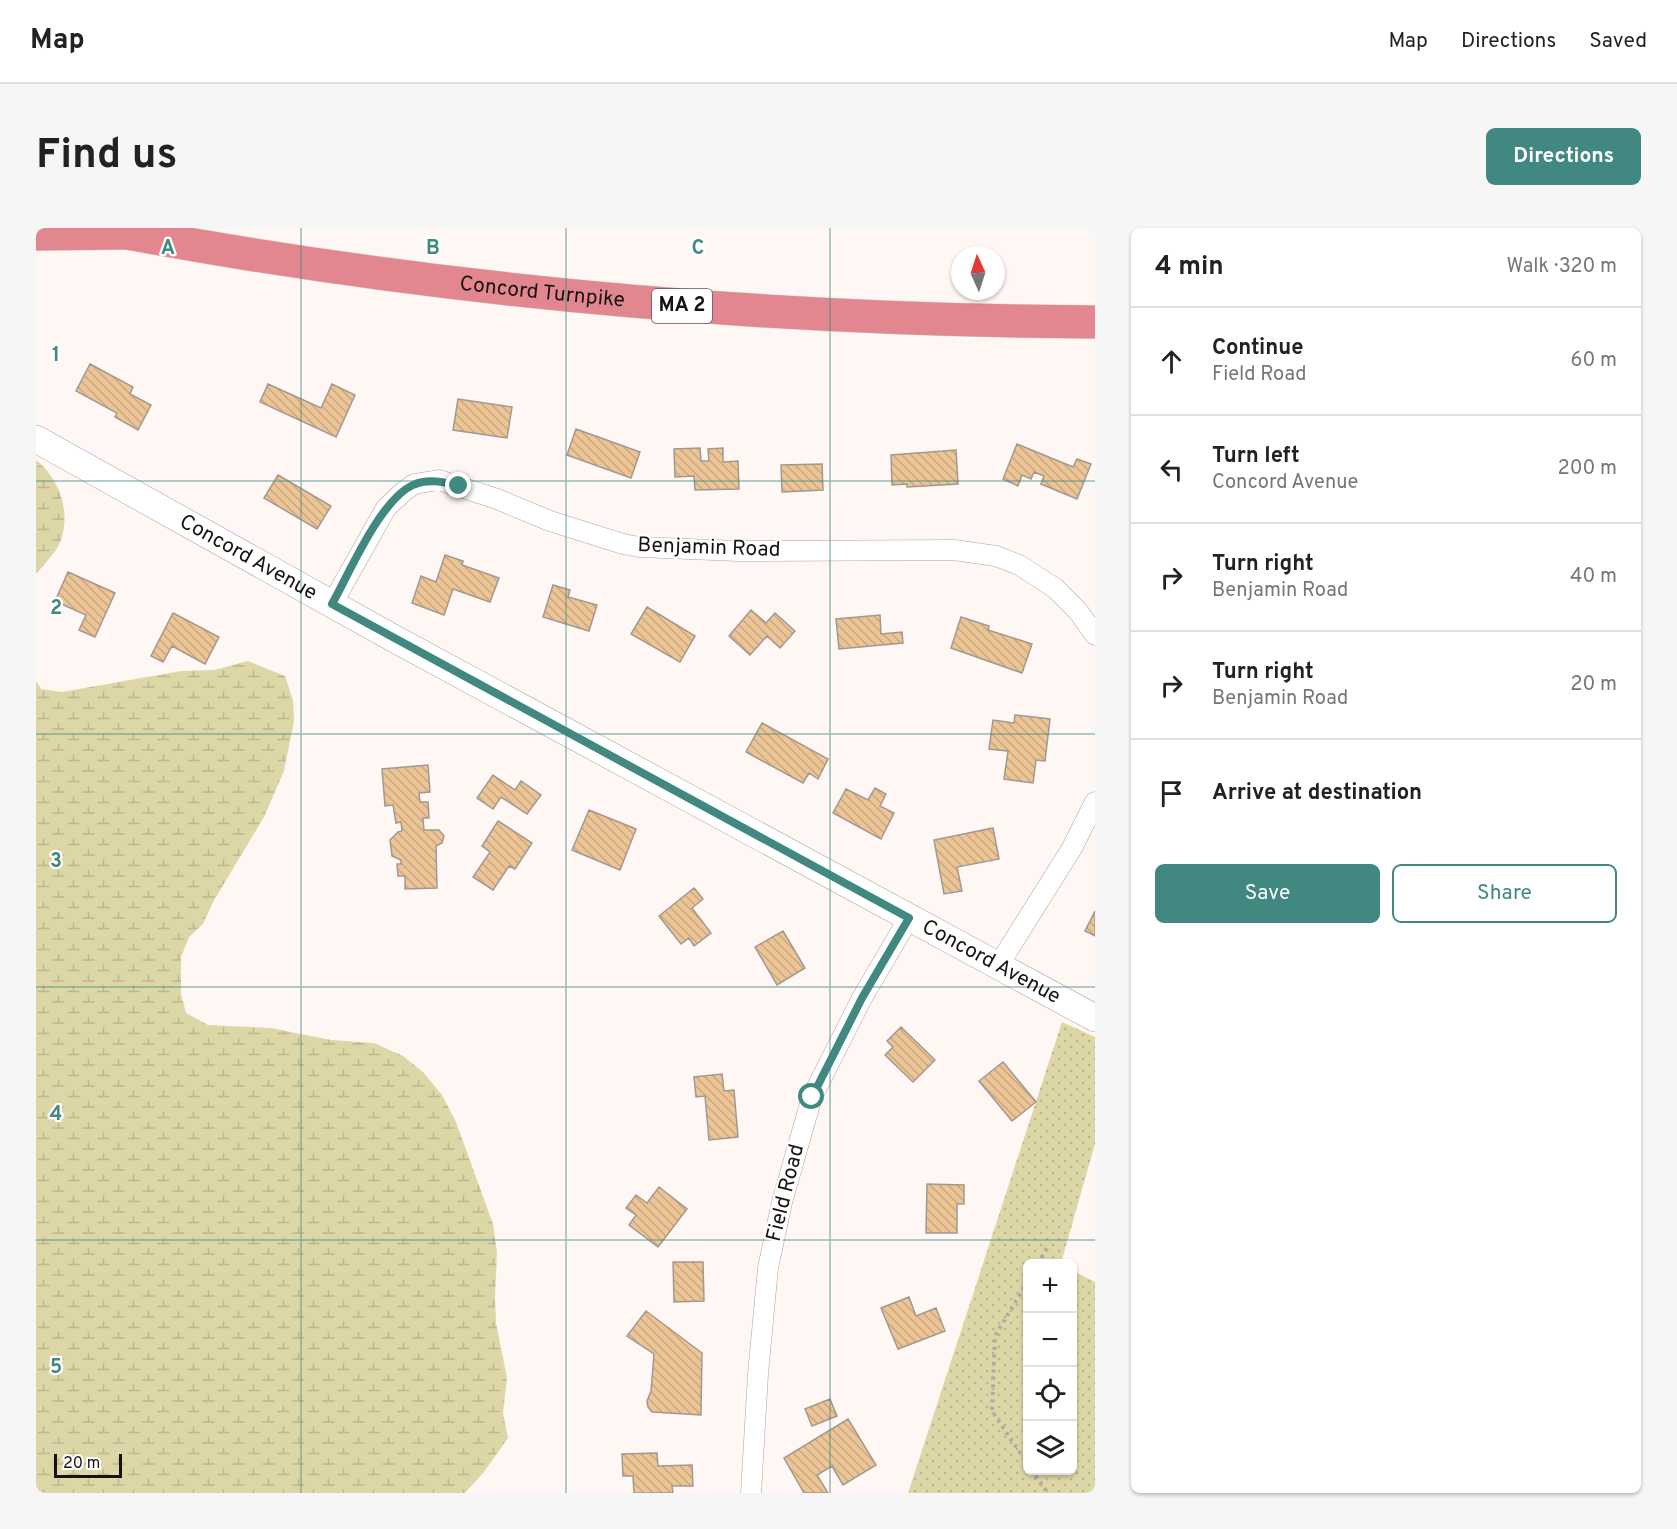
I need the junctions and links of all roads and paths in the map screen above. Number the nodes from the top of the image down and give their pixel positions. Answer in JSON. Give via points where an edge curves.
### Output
{"nodes":[{"id":1,"x":113,"y":230,"type":"edge"},
{"id":2,"x":36,"y":234,"type":"edge"},
{"id":3,"x":1095,"y":322,"type":"edge"},
{"id":4,"x":36,"y":439,"type":"edge"},
{"id":5,"x":332,"y":604,"type":"junction"},
{"id":6,"x":1095,"y":635,"type":"edge"},
{"id":7,"x":1095,"y":802,"type":"edge"},
{"id":8,"x":909,"y":918,"type":"junction"},
{"id":9,"x":998,"y":966,"type":"junction"},
{"id":10,"x":1095,"y":1018,"type":"edge"},
{"id":11,"x":1047,"y":1248,"type":"dead end"},
{"id":12,"x":1040,"y":1259,"type":"edge"},
{"id":13,"x":1023,"y":1289,"type":"edge"},
{"id":14,"x":1023,"y":1458,"type":"edge"},
{"id":15,"x":1035,"y":1475,"type":"edge"},
{"id":16,"x":751,"y":1493,"type":"edge"},
{"id":17,"x":1048,"y":1493,"type":"edge"}],
"edges":[{"from":1,"to":2,"type":"highway","name":"Concord Turnpike"},
{"from":1,"to":3,"type":"highway","name":"Concord Turnpike","number":"MA 2","via":[[368,273],[564,296],[880,318]]},
{"from":4,"to":5,"type":"main road","name":"Concord Avenue"},
{"from":5,"to":6,"type":"street","name":"Benjamin Road","via":[[386,508],[414,484],[439,480],[550,521],[639,547],[738,551],[954,550],[996,556],[1019,565],[1055,588]]},
{"from":5,"to":8,"type":"main road","name":"Concord Avenue"},
{"from":7,"to":9,"type":"street","via":[[1072,848]]},
{"from":8,"to":9,"type":"main road","name":"Concord Avenue"},
{"from":8,"to":16,"type":"street","name":"Field Road","via":[[862,998],[812,1097],[782,1202],[768,1268]]},
{"from":9,"to":10,"type":"main road","name":"Concord Avenue"},
{"from":11,"to":12,"type":"path"},
{"from":13,"to":14,"type":"path","via":[[995,1335],[992,1411]]},
{"from":15,"to":17,"type":"path"}]}
